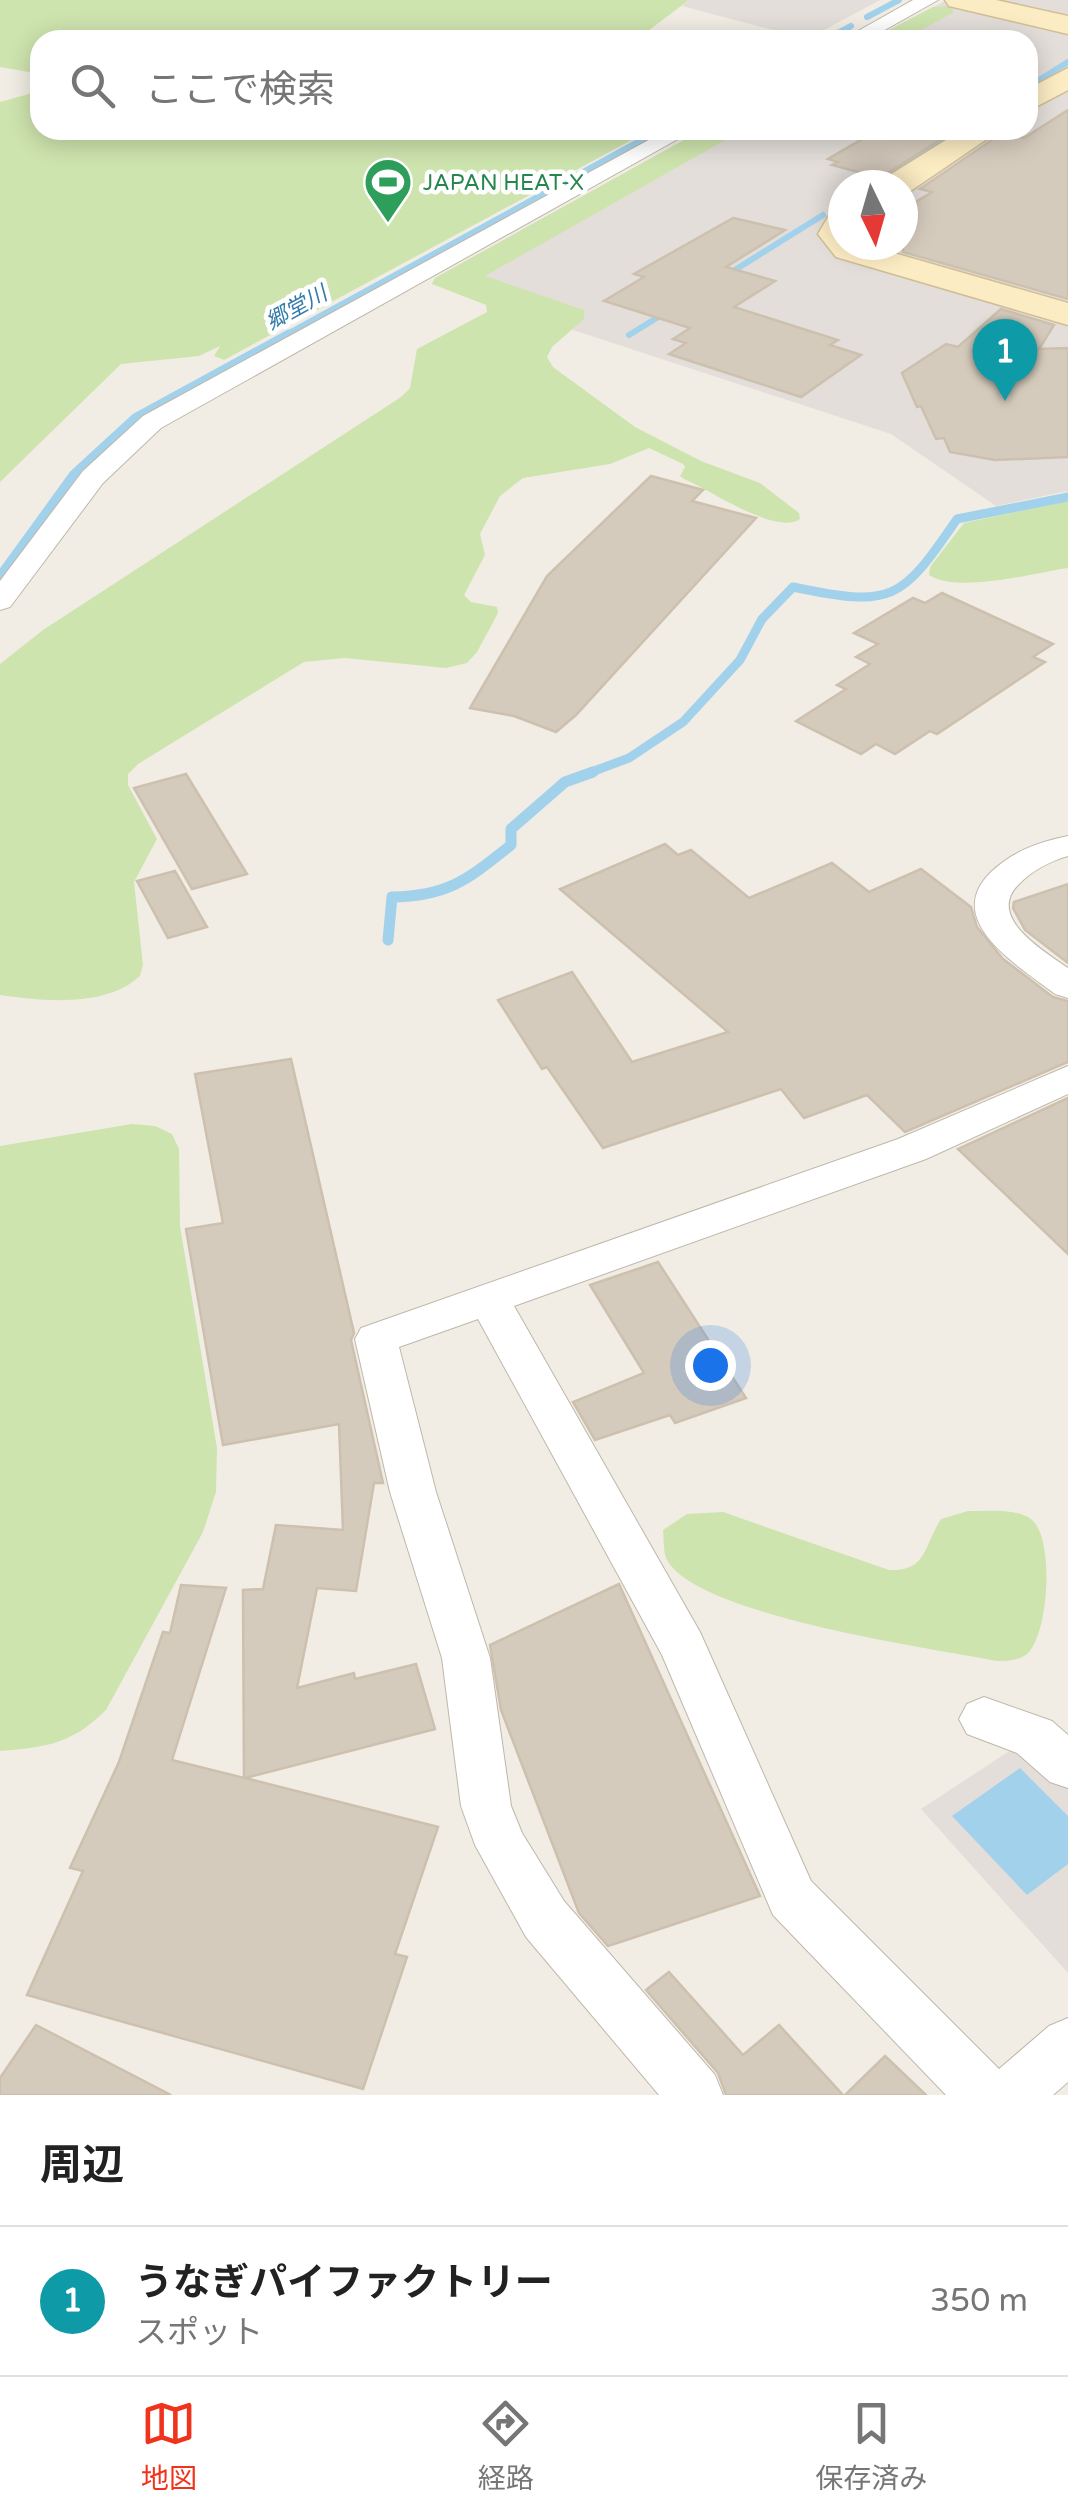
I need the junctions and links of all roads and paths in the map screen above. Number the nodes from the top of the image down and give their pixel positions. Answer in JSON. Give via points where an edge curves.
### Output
{"nodes":[{"id":1,"x":928,"y":0,"type":"edge"},
{"id":2,"x":960,"y":0,"type":"edge"},
{"id":3,"x":1068,"y":25,"type":"edge"},
{"id":4,"x":871,"y":30,"type":"edge"},
{"id":5,"x":1068,"y":77,"type":"edge"},
{"id":6,"x":1038,"y":96,"type":"edge"},
{"id":7,"x":665,"y":140,"type":"edge"},
{"id":8,"x":968,"y":140,"type":"edge"},
{"id":9,"x":918,"y":172,"type":"edge"},
{"id":10,"x":876,"y":260,"type":"edge"},
{"id":11,"x":1068,"y":314,"type":"edge"},
{"id":12,"x":0,"y":600,"type":"edge"},
{"id":13,"x":1068,"y":846,"type":"edge"},
{"id":14,"x":1068,"y":986,"type":"edge"},
{"id":15,"x":1068,"y":1078,"type":"edge"},
{"id":16,"x":490,"y":1302,"type":"junction"},
{"id":17,"x":984,"y":1719,"type":"dead end"},
{"id":18,"x":1068,"y":1766,"type":"edge"},
{"id":19,"x":1068,"y":2045,"type":"edge"},
{"id":20,"x":695,"y":2095,"type":"edge"},
{"id":21,"x":986,"y":2095,"type":"edge"},
{"id":22,"x":1012,"y":2095,"type":"edge"}],
"edges":[{"from":1,"to":4,"type":"street"},
{"from":2,"to":3,"type":"street"},
{"from":5,"to":6,"type":"street"},
{"from":7,"to":12,"type":"street","via":[[152,422],[94,478]]},
{"from":8,"to":9,"type":"street"},
{"from":10,"to":11,"type":"street"},
{"from":13,"to":14,"type":"street","via":[[1031,857],[1000,880],[986,906],[1004,934]]},
{"from":15,"to":16,"type":"street","via":[[912,1149]]},
{"from":16,"to":20,"type":"street","via":[[376,1340],[413,1492],[466,1658],[486,1806],[545,1919]]},
{"from":16,"to":21,"type":"street","via":[[684,1647],[792,1898]]},
{"from":17,"to":18,"type":"street","via":[[1034,1737]]},
{"from":19,"to":22,"type":"street"}]}
